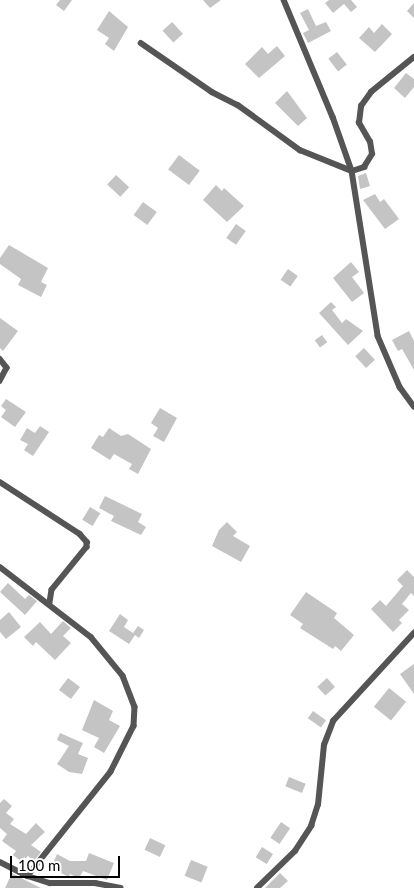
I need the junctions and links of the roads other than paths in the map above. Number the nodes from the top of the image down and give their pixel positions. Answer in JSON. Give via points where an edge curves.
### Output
{"nodes":[{"id":1,"x":284,"y":0,"type":"edge"},
{"id":2,"x":142,"y":43,"type":"dead end"},
{"id":3,"x":414,"y":57,"type":"edge"},
{"id":4,"x":352,"y":171,"type":"junction"},
{"id":5,"x":0,"y":359,"type":"edge"},
{"id":6,"x":0,"y":381,"type":"edge"},
{"id":7,"x":414,"y":406,"type":"edge"},
{"id":8,"x":0,"y":482,"type":"edge"},
{"id":9,"x":0,"y":567,"type":"edge"},
{"id":10,"x":50,"y":604,"type":"junction"},
{"id":11,"x":414,"y":633,"type":"edge"},
{"id":12,"x":0,"y":862,"type":"edge"},
{"id":13,"x":28,"y":876,"type":"junction"},
{"id":14,"x":62,"y":886,"type":"edge"},
{"id":15,"x":121,"y":888,"type":"edge"},
{"id":16,"x":256,"y":888,"type":"edge"}],
"edges":[{"from":1,"to":4,"type":"street","via":[[333,116]]},
{"from":2,"to":4,"type":"street","via":[[212,92],[245,109],[296,147]]},
{"from":3,"to":4,"type":"street","via":[[371,92],[361,106],[359,123],[370,142],[372,154],[364,167]]},
{"from":4,"to":7,"type":"street","via":[[378,336],[400,387]]},
{"from":5,"to":6,"type":"street","via":[[7,368]]},
{"from":8,"to":10,"type":"street","via":[[80,534],[87,542],[82,554],[52,590]]},
{"from":9,"to":10,"type":"street"},
{"from":10,"to":13,"type":"street","via":[[91,637],[116,666],[133,697],[136,716],[111,772]]},
{"from":11,"to":16,"type":"street","via":[[333,721],[324,745],[318,805],[311,826],[295,850]]},
{"from":12,"to":13,"type":"street"},
{"from":13,"to":14,"type":"street"},
{"from":14,"to":15,"type":"street","via":[[95,883]]}]}
